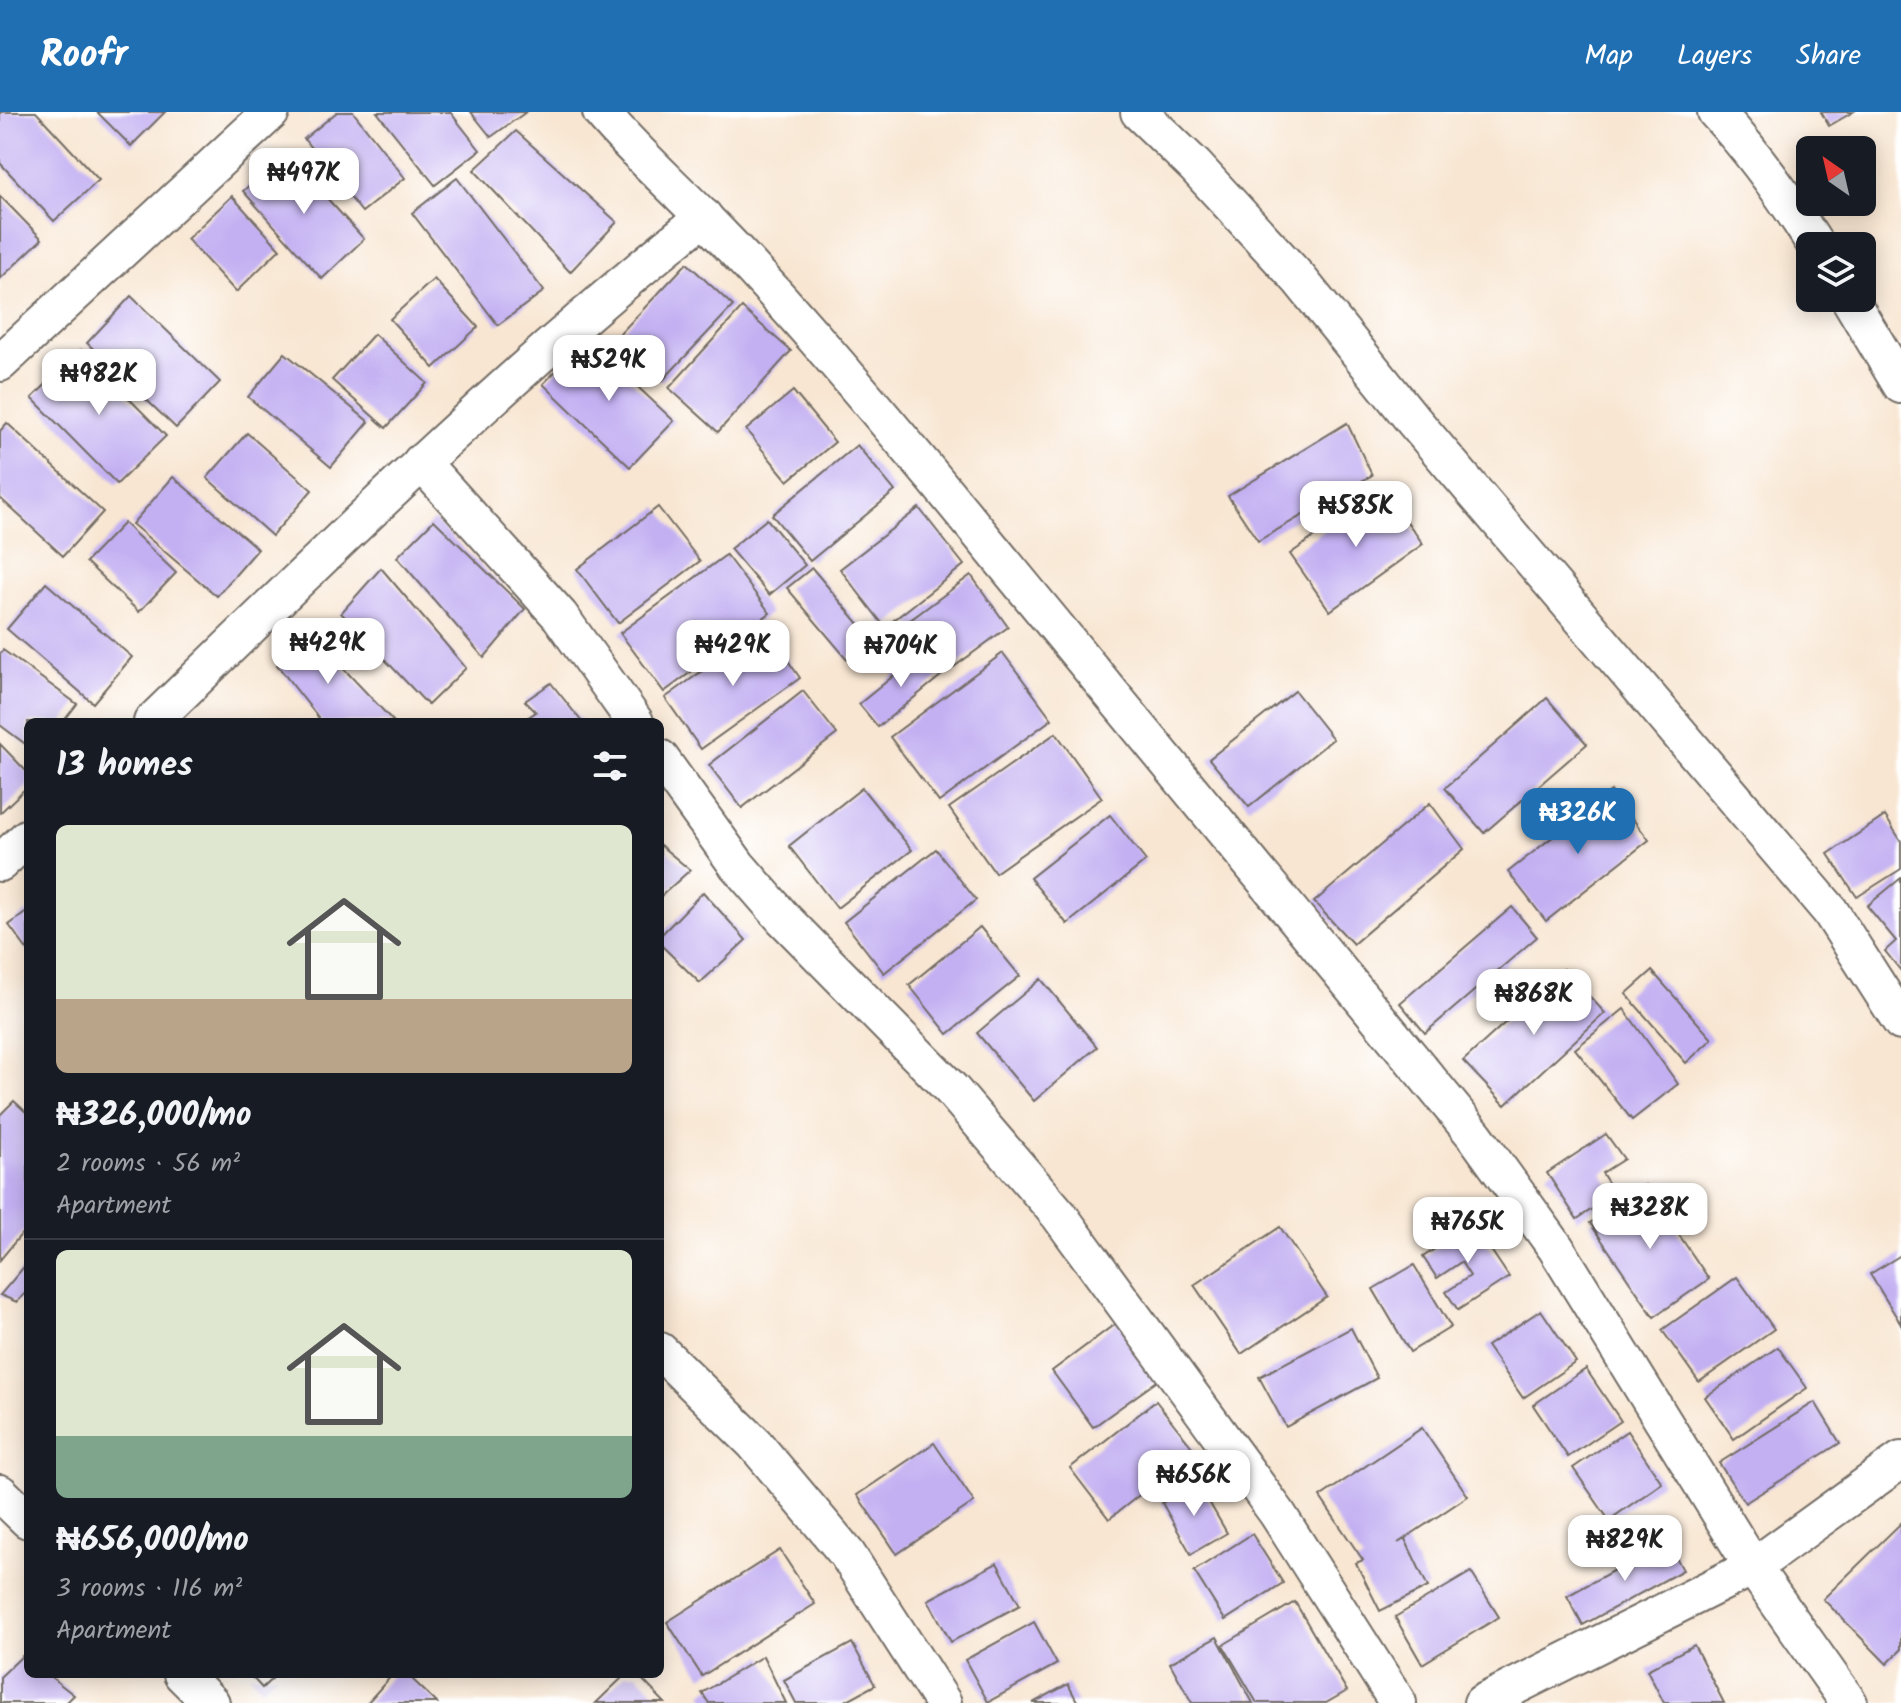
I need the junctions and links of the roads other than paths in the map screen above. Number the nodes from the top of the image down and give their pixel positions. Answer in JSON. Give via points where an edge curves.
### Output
{"nodes":[{"id":1,"x":271,"y":112,"type":"edge"},
{"id":2,"x":601,"y":112,"type":"edge"},
{"id":3,"x":1139,"y":112,"type":"edge"},
{"id":4,"x":1716,"y":112,"type":"edge"},
{"id":5,"x":704,"y":217,"type":"junction"},
{"id":6,"x":1807,"y":232,"type":"edge"},
{"id":7,"x":1857,"y":312,"type":"edge"},
{"id":8,"x":0,"y":363,"type":"edge"},
{"id":9,"x":1901,"y":385,"type":"edge"},
{"id":10,"x":421,"y":462,"type":"junction"},
{"id":11,"x":156,"y":718,"type":"edge"},
{"id":12,"x":632,"y":718,"type":"edge"},
{"id":13,"x":664,"y":764,"type":"edge"},
{"id":14,"x":24,"y":841,"type":"edge"},
{"id":15,"x":0,"y":863,"type":"edge"},
{"id":16,"x":1901,"y":1022,"type":"edge"},
{"id":17,"x":664,"y":1355,"type":"edge"},
{"id":18,"x":1901,"y":1460,"type":"edge"},
{"id":19,"x":0,"y":1493,"type":"edge"},
{"id":20,"x":24,"y":1516,"type":"edge"},
{"id":21,"x":1753,"y":1567,"type":"junction"},
{"id":22,"x":186,"y":1678,"type":"edge"},
{"id":23,"x":211,"y":1703,"type":"edge"},
{"id":24,"x":943,"y":1703,"type":"edge"},
{"id":25,"x":1398,"y":1703,"type":"edge"},
{"id":26,"x":1482,"y":1703,"type":"edge"},
{"id":27,"x":1849,"y":1703,"type":"edge"}],
"edges":[{"from":1,"to":8,"type":"street"},
{"from":2,"to":5,"type":"street"},
{"from":3,"to":16,"type":"street","via":[[1299,279],[1830,911]]},
{"from":4,"to":6,"type":"street"},
{"from":5,"to":10,"type":"street","via":[[567,330]]},
{"from":5,"to":21,"type":"street","via":[[924,465],[1476,1137],[1556,1248]]},
{"from":7,"to":9,"type":"street"},
{"from":10,"to":11,"type":"street"},
{"from":10,"to":12,"type":"street","via":[[560,616]]},
{"from":13,"to":25,"type":"street","via":[[737,865],[783,918],[952,1090],[1059,1215],[1277,1513]]},
{"from":14,"to":15,"type":"street"},
{"from":17,"to":24,"type":"street","via":[[754,1443],[847,1554]]},
{"from":18,"to":21,"type":"street"},
{"from":19,"to":20,"type":"street"},
{"from":21,"to":26,"type":"street"},
{"from":21,"to":27,"type":"street"},
{"from":22,"to":23,"type":"street"}]}
